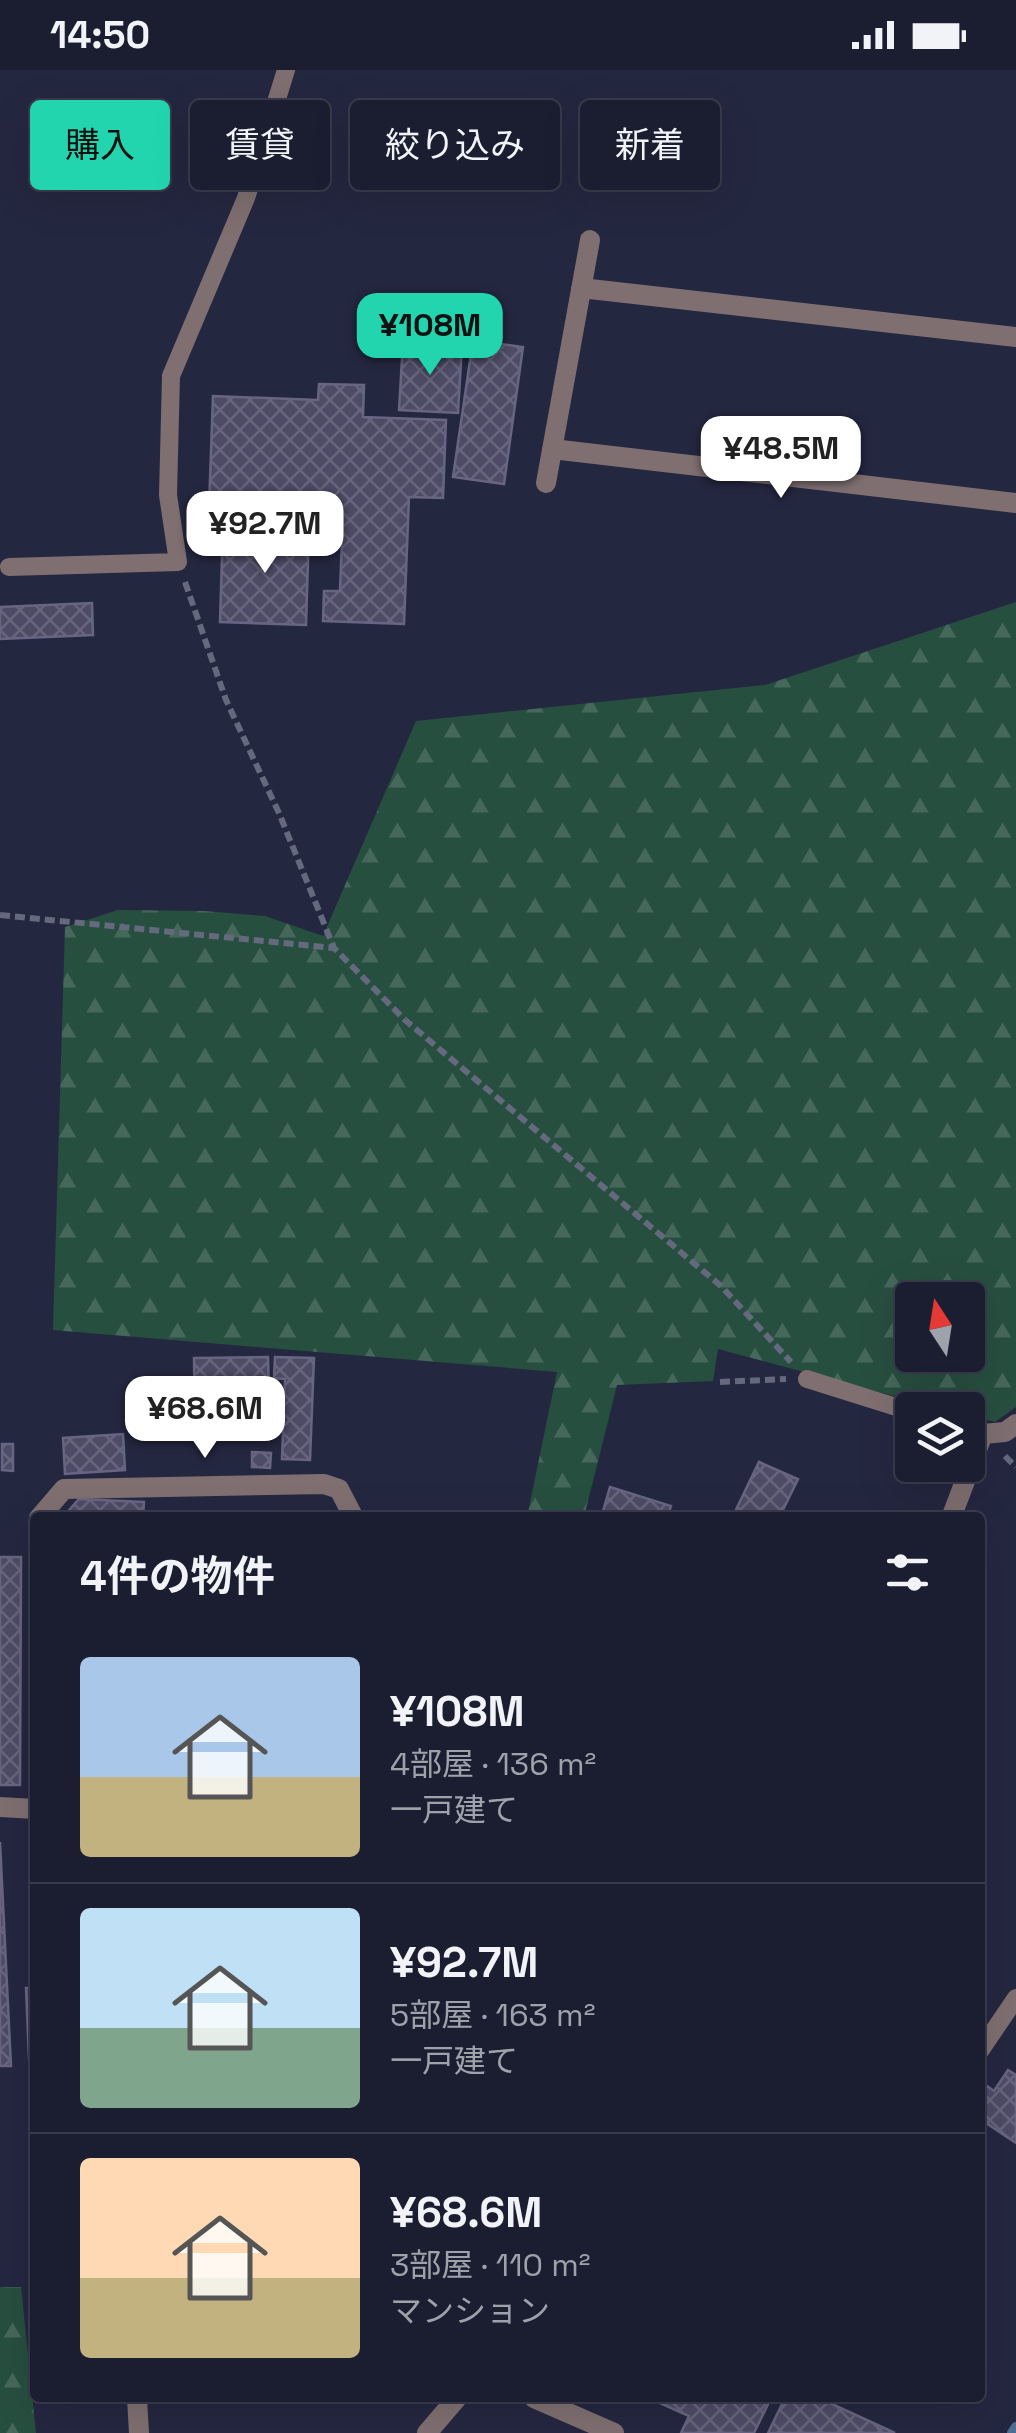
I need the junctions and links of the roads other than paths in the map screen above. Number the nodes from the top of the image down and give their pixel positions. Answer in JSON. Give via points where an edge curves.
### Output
{"nodes":[{"id":1,"x":286,"y":70,"type":"edge"},
{"id":2,"x":590,"y":240,"type":"dead end"},
{"id":3,"x":581,"y":288,"type":"junction"},
{"id":4,"x":1016,"y":337,"type":"edge"},
{"id":5,"x":552,"y":449,"type":"junction"},
{"id":6,"x":546,"y":483,"type":"dead end"},
{"id":7,"x":1016,"y":503,"type":"edge"},
{"id":8,"x":10,"y":567,"type":"dead end"},
{"id":9,"x":807,"y":1378,"type":"road end"},
{"id":10,"x":895,"y":1406,"type":"edge"},
{"id":11,"x":1016,"y":1424,"type":"edge"},
{"id":12,"x":985,"y":1431,"type":"edge"},
{"id":13,"x":962,"y":1482,"type":"edge"},
{"id":14,"x":44,"y":1512,"type":"edge"},
{"id":15,"x":351,"y":1512,"type":"edge"},
{"id":16,"x":954,"y":1512,"type":"edge"},
{"id":17,"x":0,"y":1807,"type":"edge"},
{"id":18,"x":30,"y":1809,"type":"edge"},
{"id":19,"x":1016,"y":1998,"type":"edge"},
{"id":20,"x":985,"y":2044,"type":"edge"},
{"id":21,"x":138,"y":2402,"type":"edge"},
{"id":22,"x":454,"y":2402,"type":"edge"},
{"id":23,"x":543,"y":2402,"type":"edge"},
{"id":24,"x":138,"y":2433,"type":"edge"},
{"id":25,"x":428,"y":2433,"type":"edge"},
{"id":26,"x":614,"y":2433,"type":"edge"}],
"edges":[{"from":1,"to":8,"type":"lane","via":[[246,198],[171,376],[168,496],[178,562]]},
{"from":2,"to":3,"type":"street"},
{"from":3,"to":4,"type":"street"},
{"from":3,"to":5,"type":"street"},
{"from":5,"to":6,"type":"street"},
{"from":5,"to":7,"type":"street"},
{"from":9,"to":10,"type":"lane"},
{"from":11,"to":12,"type":"street","via":[[1005,1432]]},
{"from":13,"to":16,"type":"street"},
{"from":14,"to":15,"type":"street","via":[[64,1489],[324,1484],[339,1489]]},
{"from":17,"to":18,"type":"street"},
{"from":19,"to":20,"type":"lane"},
{"from":21,"to":24,"type":"street"},
{"from":22,"to":25,"type":"street"},
{"from":23,"to":26,"type":"street"}]}
